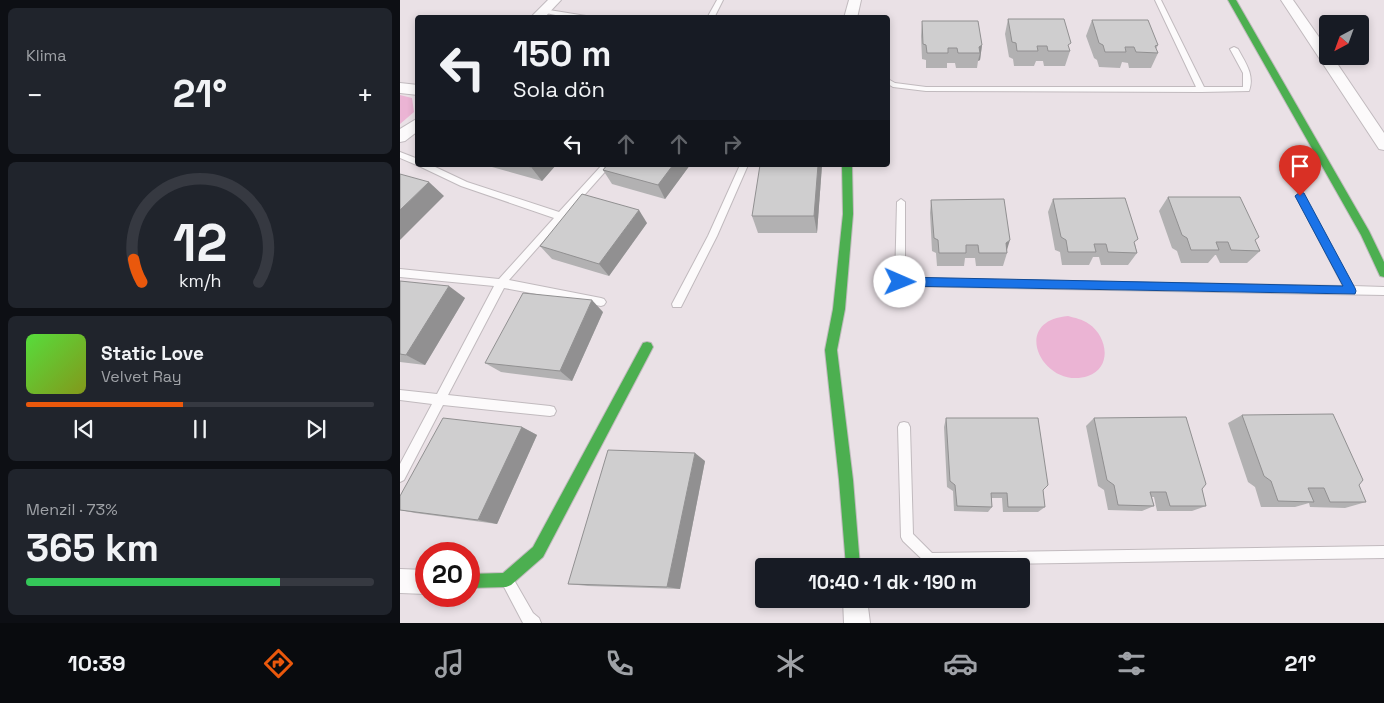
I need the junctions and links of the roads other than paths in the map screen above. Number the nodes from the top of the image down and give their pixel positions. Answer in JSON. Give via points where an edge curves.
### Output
{"nodes":[{"id":1,"x":555,"y":0,"type":"edge"},
{"id":2,"x":720,"y":0,"type":"edge"},
{"id":3,"x":855,"y":0,"type":"edge"},
{"id":4,"x":1158,"y":0,"type":"edge"},
{"id":5,"x":1232,"y":0,"type":"edge"},
{"id":6,"x":1287,"y":0,"type":"edge"},
{"id":7,"x":539,"y":14,"type":"edge"},
{"id":8,"x":712,"y":15,"type":"edge"},
{"id":9,"x":851,"y":15,"type":"edge"},
{"id":10,"x":1234,"y":49,"type":"dead end"},
{"id":11,"x":890,"y":83,"type":"edge"},
{"id":12,"x":400,"y":88,"type":"edge"},
{"id":13,"x":415,"y":90,"type":"edge"},
{"id":14,"x":1201,"y":90,"type":"junction"},
{"id":15,"x":415,"y":125,"type":"edge"},
{"id":16,"x":400,"y":137,"type":"edge"},
{"id":17,"x":1384,"y":145,"type":"edge"},
{"id":18,"x":400,"y":156,"type":"edge"},
{"id":19,"x":415,"y":161,"type":"edge"},
{"id":20,"x":427,"y":167,"type":"edge"},
{"id":21,"x":605,"y":167,"type":"edge"},
{"id":22,"x":743,"y":167,"type":"edge"},
{"id":23,"x":847,"y":167,"type":"edge"},
{"id":24,"x":1300,"y":196,"type":"dead end"},
{"id":25,"x":901,"y":202,"type":"dead end"},
{"id":26,"x":560,"y":216,"type":"junction"},
{"id":27,"x":400,"y":273,"type":"edge"},
{"id":28,"x":1384,"y":273,"type":"edge"},
{"id":29,"x":501,"y":283,"type":"junction"},
{"id":30,"x":1351,"y":291,"type":"junction"},
{"id":31,"x":1384,"y":291,"type":"edge"},
{"id":32,"x":601,"y":302,"type":"dead end"},
{"id":33,"x":677,"y":304,"type":"dead end"},
{"id":34,"x":647,"y":346,"type":"dead end"},
{"id":35,"x":400,"y":395,"type":"edge"},
{"id":36,"x":440,"y":400,"type":"junction"},
{"id":37,"x":550,"y":412,"type":"dead end"},
{"id":38,"x":904,"y":427,"type":"dead end"},
{"id":39,"x":400,"y":476,"type":"edge"},
{"id":40,"x":1384,"y":552,"type":"edge"},
{"id":41,"x":851,"y":558,"type":"edge"},
{"id":42,"x":506,"y":580,"type":"junction"},
{"id":43,"x":480,"y":581,"type":"edge"},
{"id":44,"x":400,"y":582,"type":"edge"},
{"id":45,"x":415,"y":582,"type":"edge"},
{"id":46,"x":856,"y":608,"type":"edge"},
{"id":47,"x":534,"y":623,"type":"edge"},
{"id":48,"x":857,"y":623,"type":"edge"}],
"edges":[{"from":1,"to":7,"type":"street"},
{"from":2,"to":8,"type":"lane"},
{"from":3,"to":9,"type":"street"},
{"from":4,"to":14,"type":"lane"},
{"from":5,"to":28,"type":"street"},
{"from":6,"to":17,"type":"street"},
{"from":10,"to":14,"type":"lane","via":[[1248,77],[1246,89]]},
{"from":11,"to":14,"type":"lane","via":[[926,89]]},
{"from":12,"to":13,"type":"street"},
{"from":15,"to":16,"type":"street"},
{"from":18,"to":19,"type":"lane"},
{"from":20,"to":26,"type":"lane","via":[[464,184]]},
{"from":21,"to":26,"type":"lane"},
{"from":22,"to":33,"type":"lane","via":[[717,230]]},
{"from":23,"to":41,"type":"street","via":[[848,214],[839,309],[831,350]]},
{"from":24,"to":30,"type":"lane"},
{"from":25,"to":30,"type":"lane","via":[[900,282]]},
{"from":26,"to":29,"type":"lane"},
{"from":27,"to":29,"type":"lane"},
{"from":29,"to":32,"type":"lane"},
{"from":29,"to":36,"type":"lane"},
{"from":30,"to":31,"type":"lane"},
{"from":34,"to":42,"type":"street","via":[[538,552]]},
{"from":35,"to":36,"type":"lane"},
{"from":36,"to":37,"type":"lane"},
{"from":36,"to":39,"type":"lane"},
{"from":38,"to":40,"type":"lane","via":[[907,537],[930,559]]},
{"from":42,"to":43,"type":"street"},
{"from":42,"to":47,"type":"lane"},
{"from":44,"to":45,"type":"street"},
{"from":46,"to":48,"type":"street"}]}
